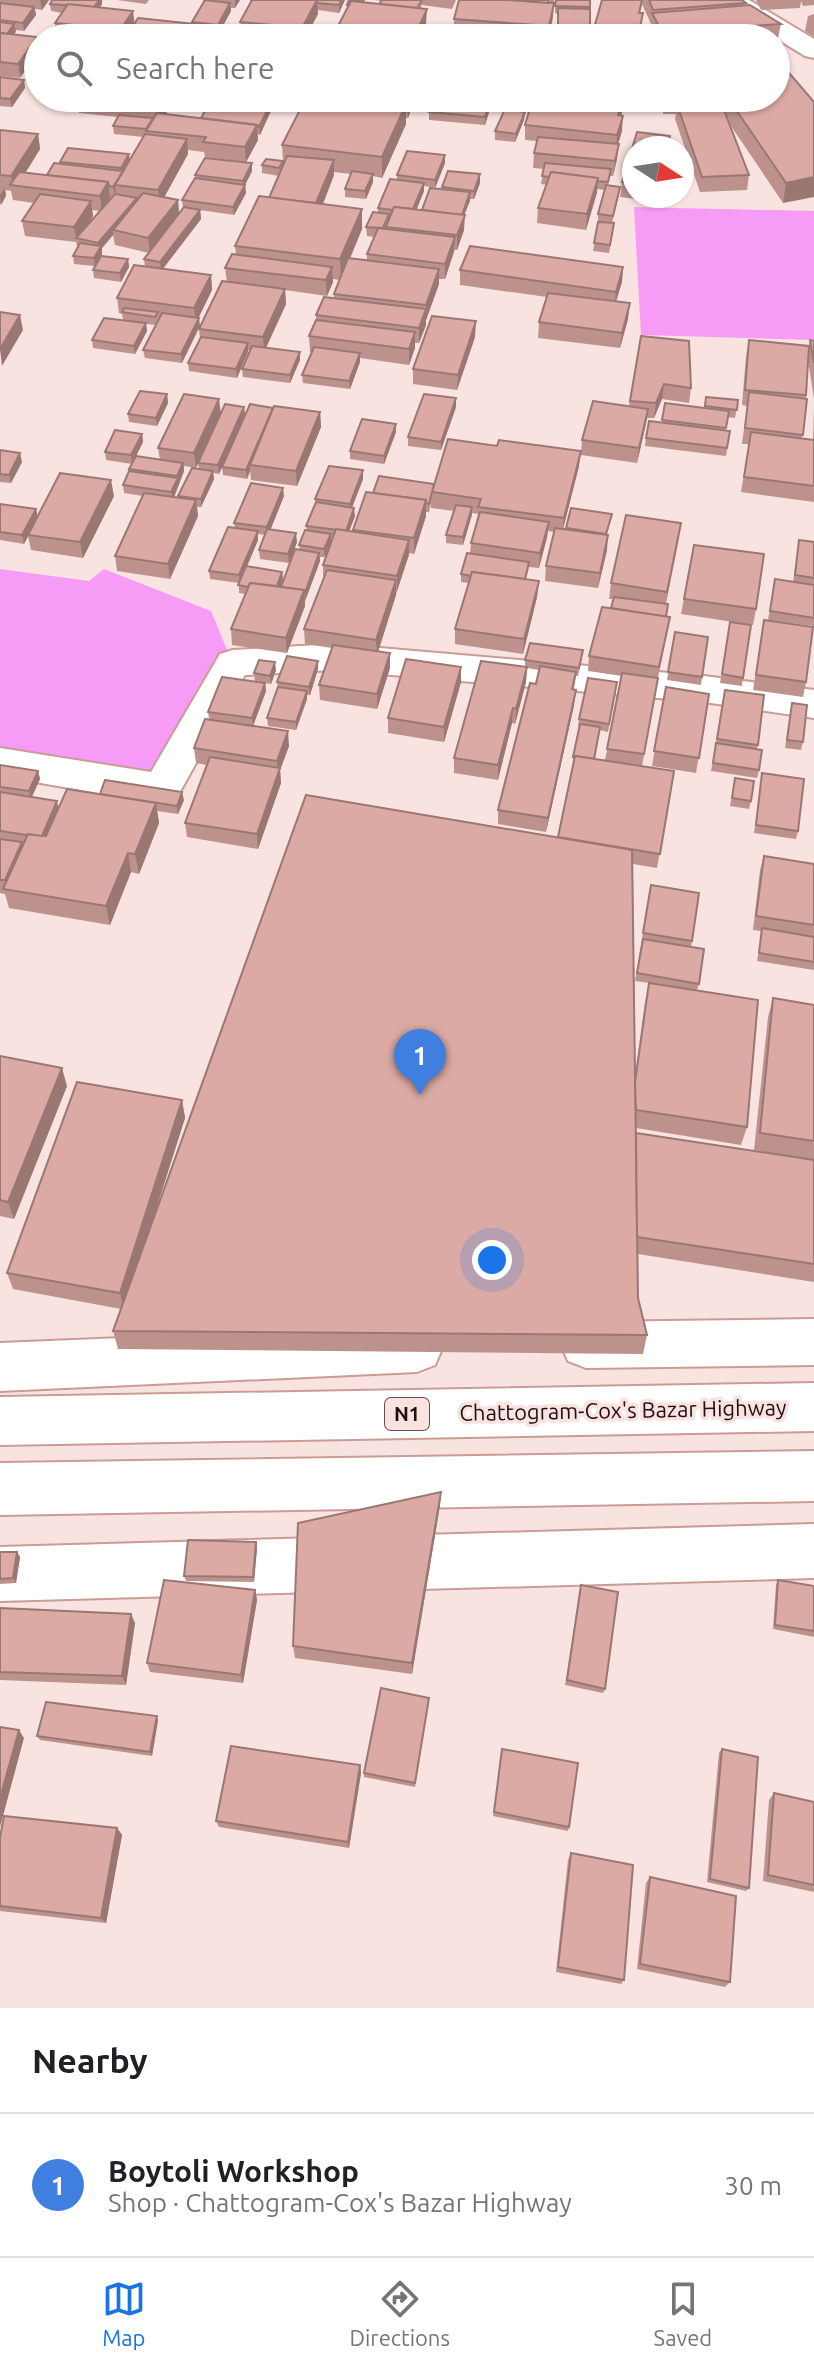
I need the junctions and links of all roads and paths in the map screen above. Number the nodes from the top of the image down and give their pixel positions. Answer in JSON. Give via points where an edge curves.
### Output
{"nodes":[{"id":1,"x":731,"y":0,"type":"edge"},
{"id":2,"x":771,"y":24,"type":"edge"},
{"id":3,"x":790,"y":36,"type":"edge"},
{"id":4,"x":814,"y":50,"type":"edge"},
{"id":5,"x":814,"y":704,"type":"edge"},
{"id":6,"x":0,"y":762,"type":"edge"},
{"id":7,"x":814,"y":1342,"type":"edge"},
{"id":8,"x":545,"y":1346,"type":"edge"},
{"id":9,"x":466,"y":1347,"type":"edge"},
{"id":10,"x":0,"y":1367,"type":"edge"},
{"id":11,"x":814,"y":1407,"type":"edge"},
{"id":12,"x":0,"y":1421,"type":"edge"},
{"id":13,"x":814,"y":1476,"type":"edge"},
{"id":14,"x":0,"y":1489,"type":"edge"},
{"id":15,"x":814,"y":1551,"type":"edge"},
{"id":16,"x":0,"y":1574,"type":"edge"}],
"edges":[{"from":1,"to":2,"type":"main road"},
{"from":3,"to":4,"type":"main road"},
{"from":5,"to":6,"type":"main road","via":[[704,689],[334,657],[233,663],[162,789]]},
{"from":7,"to":8,"type":"main road"},
{"from":9,"to":10,"type":"main road"},
{"from":11,"to":12,"type":"main road","name":"Chattogram-Cox's Bazar Highway","number":"N1"},
{"from":13,"to":14,"type":"main road"},
{"from":15,"to":16,"type":"main road"}]}
